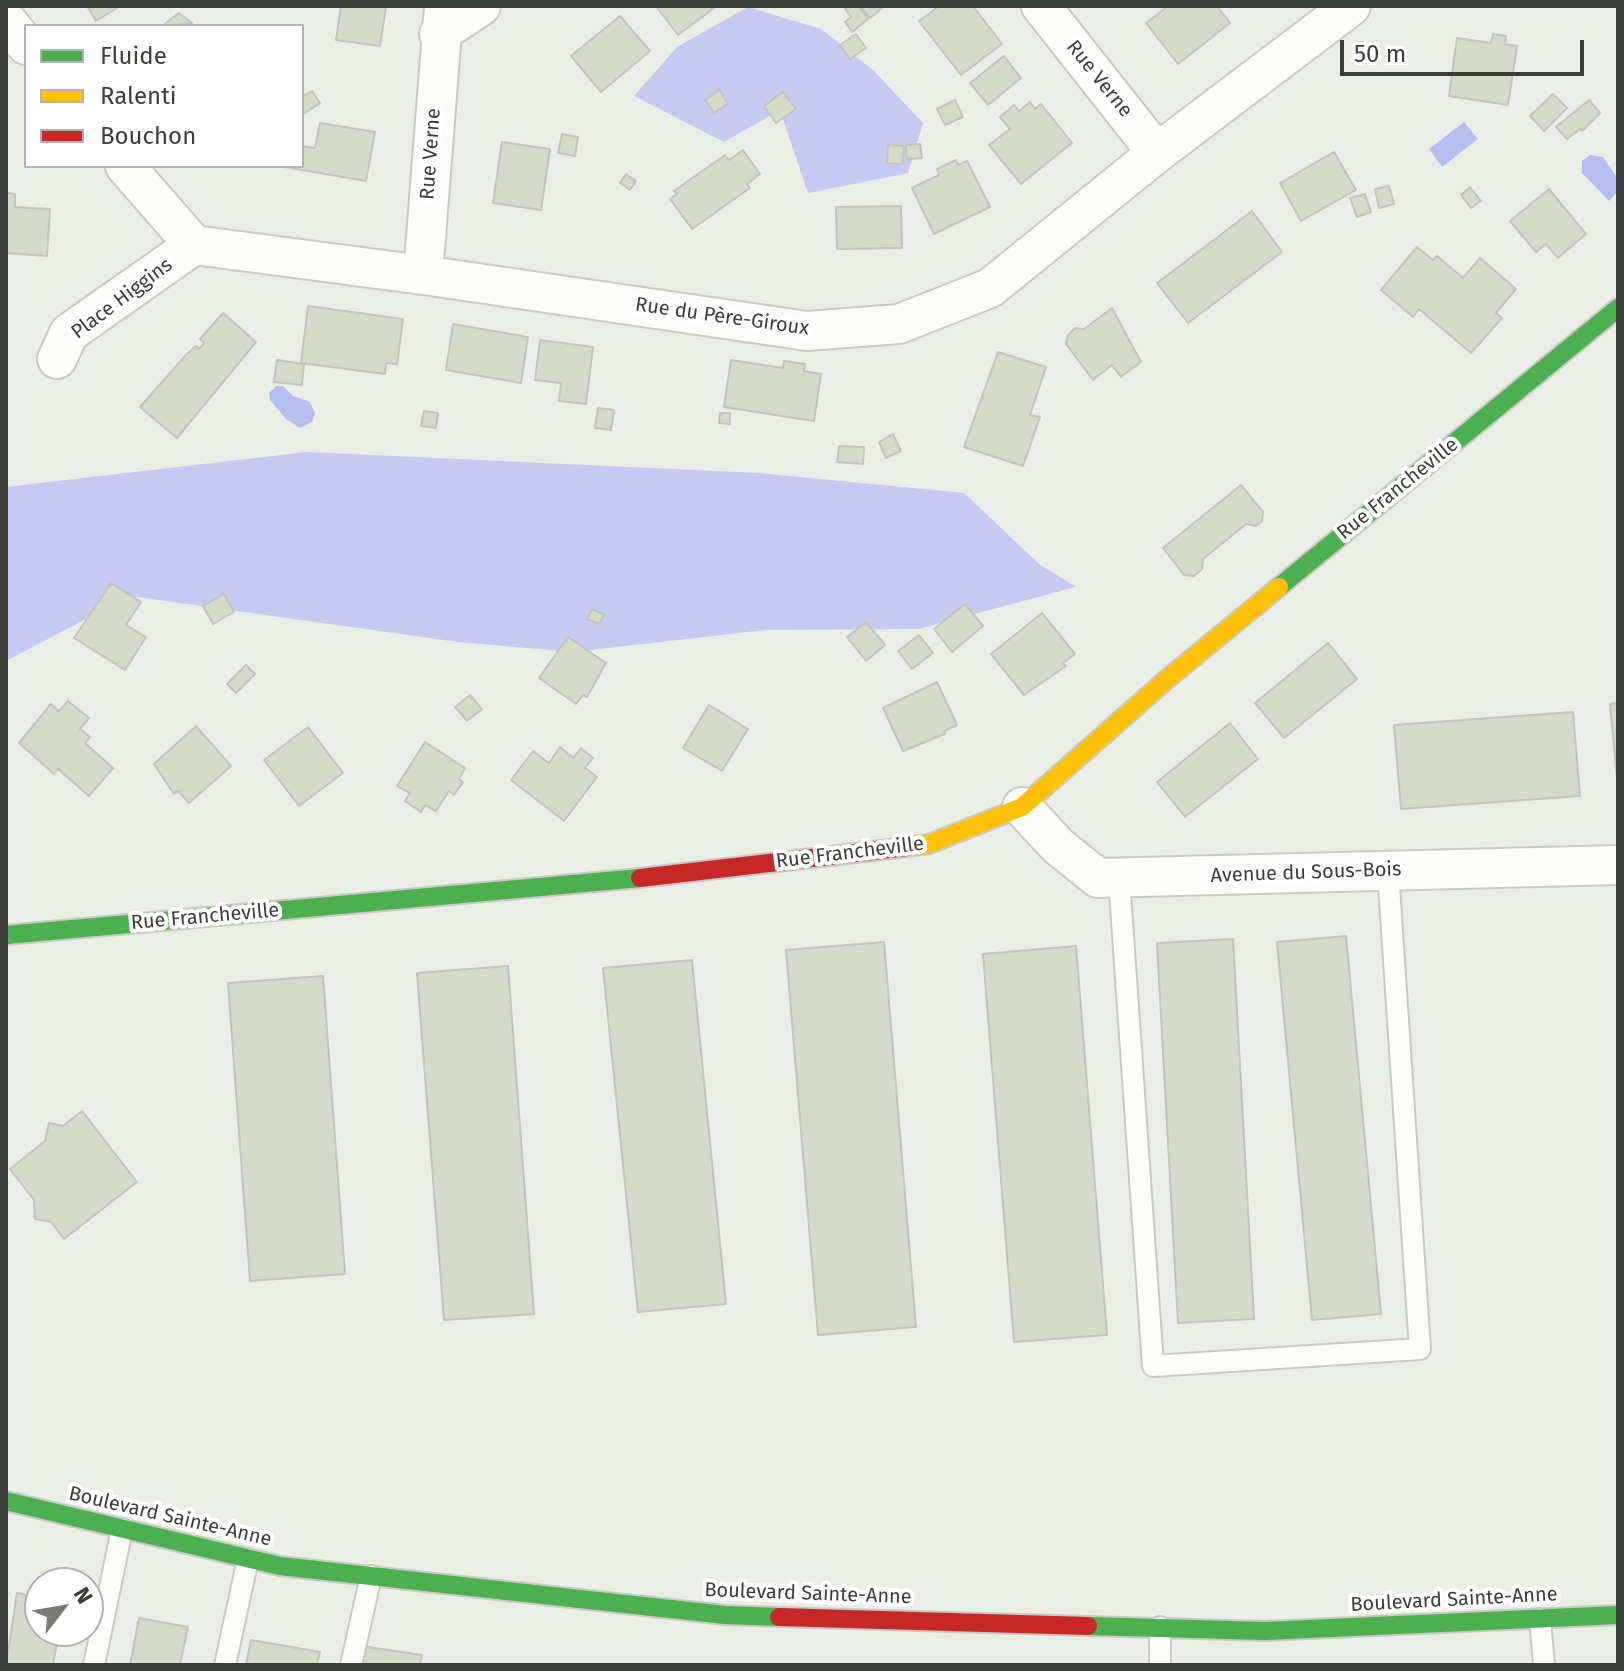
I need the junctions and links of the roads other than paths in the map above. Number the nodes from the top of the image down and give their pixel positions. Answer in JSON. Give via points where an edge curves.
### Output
{"nodes":[{"id":1,"x":481,"y":6,"type":"edge"},
{"id":2,"x":1041,"y":6,"type":"edge"},
{"id":3,"x":1351,"y":6,"type":"edge"},
{"id":4,"x":6,"y":20,"type":"edge"},
{"id":5,"x":442,"y":20,"type":"edge"},
{"id":6,"x":24,"y":42,"type":"edge"},
{"id":7,"x":1157,"y":153,"type":"junction"},
{"id":8,"x":127,"y":168,"type":"edge"},
{"id":9,"x":194,"y":245,"type":"junction"},
{"id":10,"x":423,"y":275,"type":"junction"},
{"id":11,"x":1618,"y":308,"type":"edge"},
{"id":12,"x":57,"y":359,"type":"dead end"},
{"id":13,"x":1022,"y":807,"type":"junction"},
{"id":14,"x":1618,"y":865,"type":"edge"},
{"id":15,"x":1388,"y":871,"type":"junction"},
{"id":16,"x":1119,"y":878,"type":"junction"},
{"id":17,"x":23,"y":933,"type":"edge"},
{"id":18,"x":6,"y":948,"type":"edge"},
{"id":19,"x":6,"y":1501,"type":"edge"},
{"id":20,"x":122,"y":1529,"type":"junction"},
{"id":21,"x":248,"y":1559,"type":"junction"},
{"id":22,"x":371,"y":1576,"type":"junction"},
{"id":23,"x":1618,"y":1615,"type":"edge"},
{"id":24,"x":1540,"y":1619,"type":"junction"},
{"id":25,"x":1160,"y":1627,"type":"junction"},
{"id":26,"x":94,"y":1665,"type":"edge"},
{"id":27,"x":225,"y":1665,"type":"edge"},
{"id":28,"x":351,"y":1665,"type":"edge"},
{"id":29,"x":1160,"y":1665,"type":"edge"},
{"id":30,"x":1544,"y":1665,"type":"edge"}],
"edges":[{"from":1,"to":5,"type":"street","name":"Rue Verne"},
{"from":2,"to":7,"type":"street","name":"Rue Verne"},
{"from":3,"to":7,"type":"street","name":"Rue du Père-Giroux"},
{"from":4,"to":6,"type":"street"},
{"from":5,"to":10,"type":"street","name":"Rue Verne"},
{"from":7,"to":10,"type":"street","name":"Rue du Père-Giroux","via":[[990,288],[899,324],[807,331]]},
{"from":8,"to":9,"type":"street"},
{"from":9,"to":10,"type":"street","name":"Rue du Père-Giroux"},
{"from":9,"to":12,"type":"street","name":"Place Higgins","via":[[69,333]]},
{"from":11,"to":13,"type":"street","name":"Rue Francheville","via":[[1166,680]]},
{"from":13,"to":16,"type":"street","name":"Avenue du Sous-Bois","via":[[1098,878]]},
{"from":13,"to":17,"type":"street","name":"Rue Francheville","via":[[929,844],[564,887]]},
{"from":14,"to":15,"type":"street","name":"Avenue du Sous-Bois"},
{"from":15,"to":16,"type":"street","name":"Avenue du Sous-Bois"},
{"from":15,"to":16,"type":"lane","via":[[1420,1349],[1153,1366]]},
{"from":17,"to":18,"type":"street","name":"Rue Francheville"},
{"from":19,"to":20,"type":"street","name":"Boulevard Sainte-Anne"},
{"from":20,"to":21,"type":"street","name":"Boulevard Sainte-Anne"},
{"from":20,"to":26,"type":"lane"},
{"from":21,"to":22,"type":"street","name":"Boulevard Sainte-Anne"},
{"from":21,"to":27,"type":"lane"},
{"from":22,"to":25,"type":"street","name":"Boulevard Sainte-Anne","via":[[725,1615]]},
{"from":22,"to":28,"type":"lane"},
{"from":23,"to":24,"type":"street","name":"Boulevard Sainte-Anne"},
{"from":24,"to":25,"type":"street","name":"Boulevard Sainte-Anne","via":[[1265,1631]]},
{"from":24,"to":30,"type":"lane"},
{"from":25,"to":29,"type":"lane"}]}
